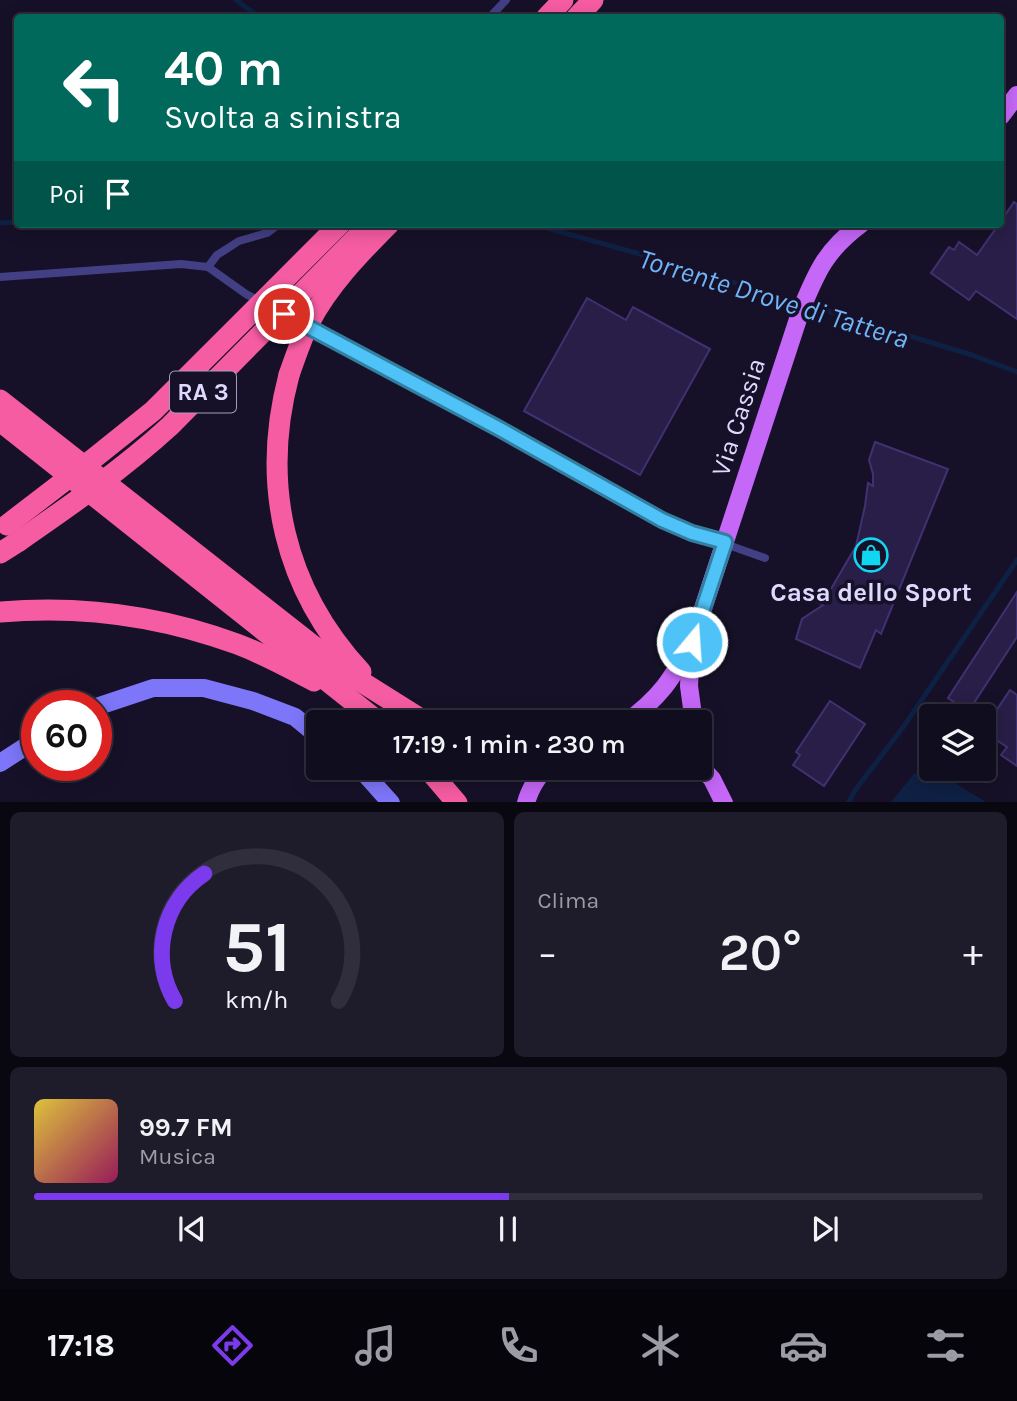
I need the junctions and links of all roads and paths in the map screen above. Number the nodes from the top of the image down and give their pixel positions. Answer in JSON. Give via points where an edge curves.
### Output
{"nodes":[{"id":1,"x":506,"y":0,"type":"edge"},
{"id":2,"x":563,"y":0,"type":"edge"},
{"id":3,"x":593,"y":0,"type":"edge"},
{"id":4,"x":493,"y":14,"type":"edge"},
{"id":5,"x":550,"y":14,"type":"edge"},
{"id":6,"x":580,"y":14,"type":"edge"},
{"id":7,"x":1017,"y":94,"type":"edge"},
{"id":8,"x":1004,"y":112,"type":"edge"},
{"id":9,"x":274,"y":228,"type":"edge"},
{"id":10,"x":336,"y":228,"type":"edge"},
{"id":11,"x":366,"y":228,"type":"edge"},
{"id":12,"x":385,"y":228,"type":"edge"},
{"id":13,"x":857,"y":228,"type":"edge"},
{"id":14,"x":208,"y":267,"type":"junction"},
{"id":15,"x":0,"y":277,"type":"edge"},
{"id":16,"x":267,"y":306,"type":"dead end"},
{"id":17,"x":278,"y":312,"type":"dead end"},
{"id":18,"x":0,"y":400,"type":"edge"},
{"id":19,"x":0,"y":421,"type":"edge"},
{"id":20,"x":9,"y":532,"type":"edge"},
{"id":21,"x":725,"y":542,"type":"junction"},
{"id":22,"x":0,"y":553,"type":"edge"},
{"id":23,"x":765,"y":558,"type":"dead end"},
{"id":24,"x":0,"y":612,"type":"edge"},
{"id":25,"x":692,"y":642,"type":"junction"},
{"id":26,"x":382,"y":694,"type":"junction"},
{"id":27,"x":112,"y":702,"type":"edge"},
{"id":28,"x":360,"y":706,"type":"junction"},
{"id":29,"x":365,"y":710,"type":"edge"},
{"id":30,"x":407,"y":710,"type":"edge"},
{"id":31,"x":642,"y":710,"type":"edge"},
{"id":32,"x":692,"y":710,"type":"edge"},
{"id":33,"x":306,"y":726,"type":"edge"},
{"id":34,"x":21,"y":749,"type":"edge"},
{"id":35,"x":0,"y":763,"type":"edge"},
{"id":36,"x":712,"y":779,"type":"edge"},
{"id":37,"x":370,"y":780,"type":"edge"},
{"id":38,"x":437,"y":780,"type":"edge"},
{"id":39,"x":537,"y":780,"type":"edge"},
{"id":40,"x":390,"y":802,"type":"edge"},
{"id":41,"x":456,"y":802,"type":"edge"},
{"id":42,"x":526,"y":802,"type":"edge"},
{"id":43,"x":724,"y":802,"type":"edge"}],
"edges":[{"from":1,"to":4,"type":"lane"},
{"from":2,"to":5,"type":"highway"},
{"from":3,"to":6,"type":"highway"},
{"from":7,"to":8,"type":"main road"},
{"from":9,"to":14,"type":"lane","via":[[239,241],[216,255]]},
{"from":10,"to":20,"type":"highway","number":"RA 3","bridge":true,"via":[[153,411]]},
{"from":11,"to":20,"type":"highway","number":"RA 3","bridge":true,"via":[[144,450],[89,492]]},
{"from":12,"to":26,"type":"highway","bridge":true,"via":[[325,297],[302,339],[281,403],[276,460],[279,506],[302,584],[328,631]]},
{"from":13,"to":21,"type":"main road","name":"Via Cassia","via":[[831,251],[801,310]]},
{"from":14,"to":15,"type":"lane","via":[[181,264]]},
{"from":14,"to":16,"type":"lane"},
{"from":17,"to":21,"type":"lane","via":[[662,520]]},
{"from":18,"to":26,"type":"highway","via":[[339,666]]},
{"from":19,"to":28,"type":"highway"},
{"from":20,"to":22,"type":"highway","number":"RA 3"},
{"from":21,"to":23,"type":"lane"},
{"from":21,"to":25,"type":"main road","name":"Via Cassia"},
{"from":24,"to":28,"type":"highway","via":[[117,614],[188,628],[254,651]]},
{"from":25,"to":31,"type":"main road","name":"Via Cassia","via":[[664,689]]},
{"from":25,"to":32,"type":"main road","name":"Via Cassia"},
{"from":26,"to":30,"type":"highway"},
{"from":27,"to":33,"type":"street","via":[[153,688],[205,688],[253,701],[295,717]]},
{"from":28,"to":29,"type":"highway"},
{"from":34,"to":35,"type":"street"},
{"from":36,"to":43,"type":"main road"},
{"from":37,"to":40,"type":"street"},
{"from":38,"to":41,"type":"highway"},
{"from":39,"to":42,"type":"main road"}]}
